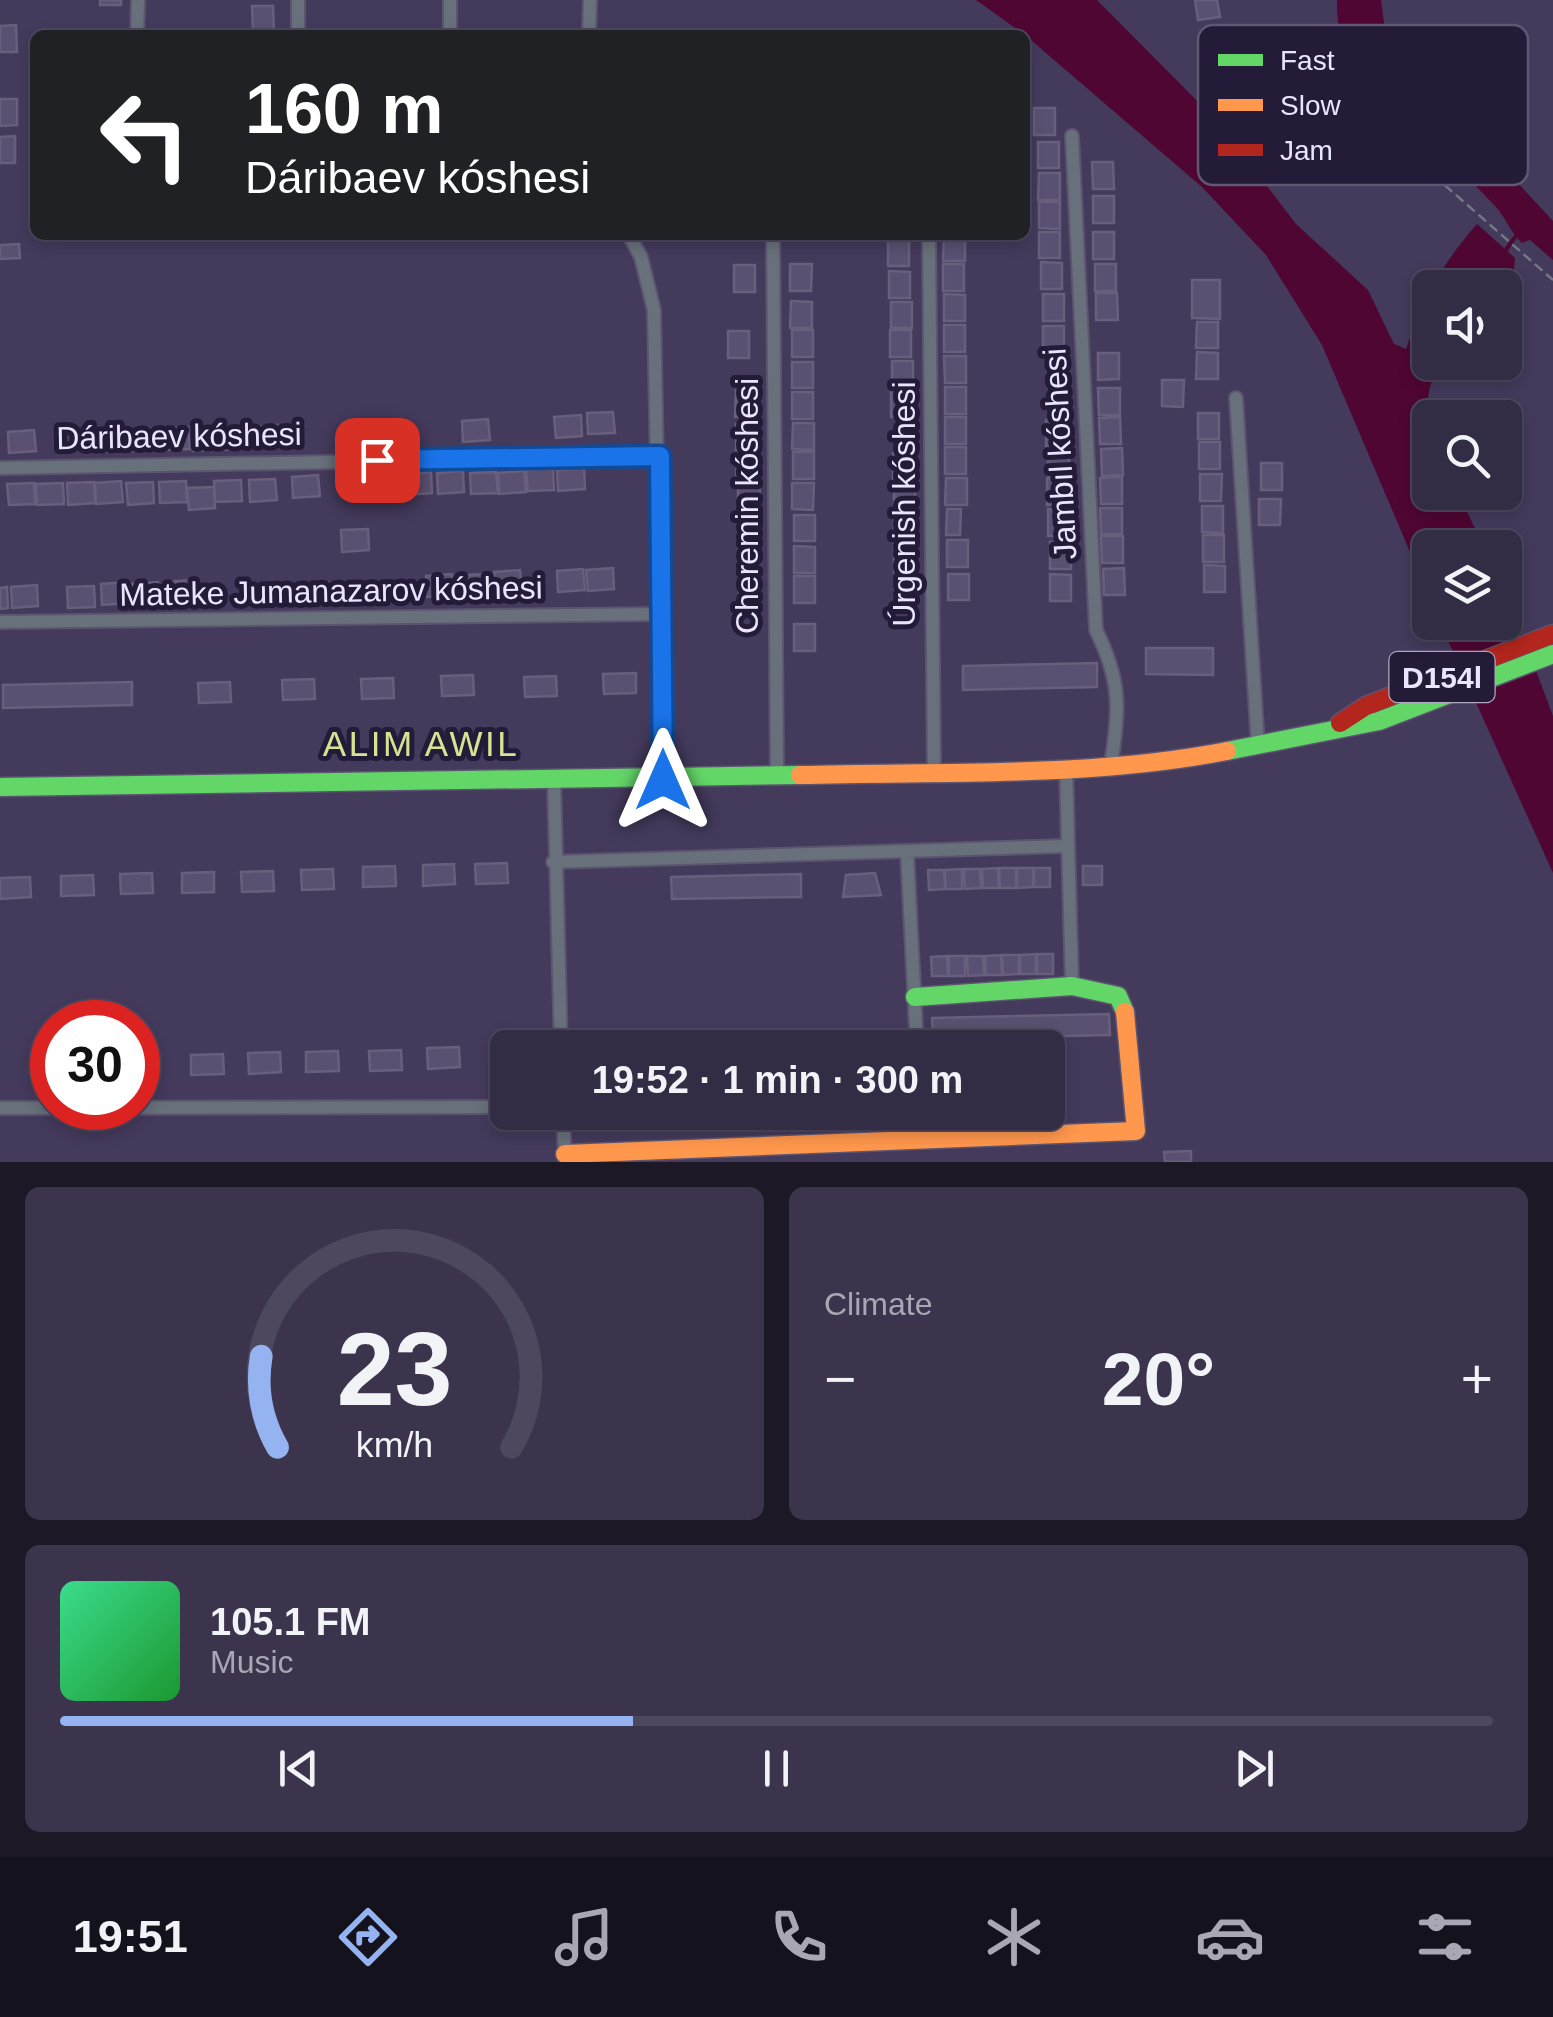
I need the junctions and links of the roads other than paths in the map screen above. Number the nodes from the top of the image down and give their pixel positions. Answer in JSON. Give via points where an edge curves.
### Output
{"nodes":[{"id":1,"x":138,"y":0,"type":"edge"},
{"id":2,"x":298,"y":0,"type":"edge"},
{"id":3,"x":450,"y":0,"type":"edge"},
{"id":4,"x":590,"y":0,"type":"edge"},
{"id":5,"x":137,"y":30,"type":"edge"},
{"id":6,"x":298,"y":30,"type":"edge"},
{"id":7,"x":450,"y":30,"type":"edge"},
{"id":8,"x":589,"y":30,"type":"edge"},
{"id":9,"x":1072,"y":136,"type":"dead end"},
{"id":10,"x":631,"y":240,"type":"edge"},
{"id":11,"x":773,"y":240,"type":"edge"},
{"id":12,"x":929,"y":240,"type":"edge"},
{"id":13,"x":1236,"y":398,"type":"dead end"},
{"id":14,"x":660,"y":456,"type":"junction"},
{"id":15,"x":0,"y":468,"type":"edge"},
{"id":16,"x":663,"y":614,"type":"junction"},
{"id":17,"x":0,"y":622,"type":"edge"},
{"id":18,"x":1553,"y":634,"type":"edge"},
{"id":19,"x":1553,"y":654,"type":"edge"},
{"id":20,"x":1334,"y":727,"type":"junction"},
{"id":21,"x":1258,"y":746,"type":"junction"},
{"id":22,"x":1111,"y":764,"type":"junction"},
{"id":23,"x":1066,"y":768,"type":"junction"},
{"id":24,"x":934,"y":772,"type":"junction"},
{"id":25,"x":777,"y":776,"type":"junction"},
{"id":26,"x":554,"y":780,"type":"junction"},
{"id":27,"x":663,"y":780,"type":"junction"},
{"id":28,"x":0,"y":787,"type":"edge"},
{"id":29,"x":1068,"y":846,"type":"junction"},
{"id":30,"x":907,"y":851,"type":"junction"},
{"id":31,"x":553,"y":862,"type":"junction"},
{"id":32,"x":1072,"y":986,"type":"junction"},
{"id":33,"x":914,"y":997,"type":"junction"},
{"id":34,"x":560,"y":1030,"type":"edge"},
{"id":35,"x":916,"y":1030,"type":"edge"},
{"id":36,"x":490,"y":1107,"type":"edge"},
{"id":37,"x":0,"y":1108,"type":"edge"},
{"id":38,"x":564,"y":1130,"type":"edge"},
{"id":39,"x":921,"y":1130,"type":"edge"},
{"id":40,"x":922,"y":1140,"type":"junction"},
{"id":41,"x":565,"y":1158,"type":"edge"}],
"edges":[{"from":1,"to":5,"type":"street"},
{"from":2,"to":6,"type":"street"},
{"from":3,"to":7,"type":"street"},
{"from":4,"to":8,"type":"street"},
{"from":9,"to":22,"type":"street","name":"Jambıl kóshesi","via":[[1096,630],[1113,664],[1120,709]]},
{"from":10,"to":14,"type":"street","via":[[654,310]]},
{"from":11,"to":25,"type":"street","name":"Cheremin kóshesi"},
{"from":12,"to":24,"type":"street","name":"Úrgenish kóshesi"},
{"from":13,"to":21,"type":"street"},
{"from":14,"to":15,"type":"street","name":"Dáribaev kóshesi"},
{"from":14,"to":16,"type":"street"},
{"from":16,"to":17,"type":"street","name":"Mateke Jumanazarov kóshesi"},
{"from":16,"to":27,"type":"street"},
{"from":18,"to":20,"type":"main road","number":"D154l","via":[[1366,706]]},
{"from":19,"to":20,"type":"main road","number":"D154l","via":[[1379,720]]},
{"from":20,"to":21,"type":"main road","number":"D154l"},
{"from":21,"to":22,"type":"main road","number":"D154l"},
{"from":22,"to":23,"type":"main road","number":"D154l"},
{"from":23,"to":24,"type":"main road","number":"D154l"},
{"from":23,"to":29,"type":"street"},
{"from":24,"to":25,"type":"main road","number":"D154l"},
{"from":25,"to":27,"type":"main road","number":"D154l"},
{"from":26,"to":27,"type":"main road","number":"D154l"},
{"from":26,"to":28,"type":"main road","number":"D154l"},
{"from":26,"to":31,"type":"street"},
{"from":29,"to":30,"type":"street"},
{"from":29,"to":32,"type":"street"},
{"from":30,"to":31,"type":"street"},
{"from":30,"to":33,"type":"street"},
{"from":31,"to":34,"type":"street"},
{"from":32,"to":33,"type":"main road"},
{"from":32,"to":40,"type":"main road","via":[[1118,996],[1124,1005],[1136,1131]]},
{"from":33,"to":35,"type":"street"},
{"from":36,"to":37,"type":"street"},
{"from":38,"to":41,"type":"street"},
{"from":39,"to":40,"type":"street"},
{"from":40,"to":41,"type":"main road"}]}
